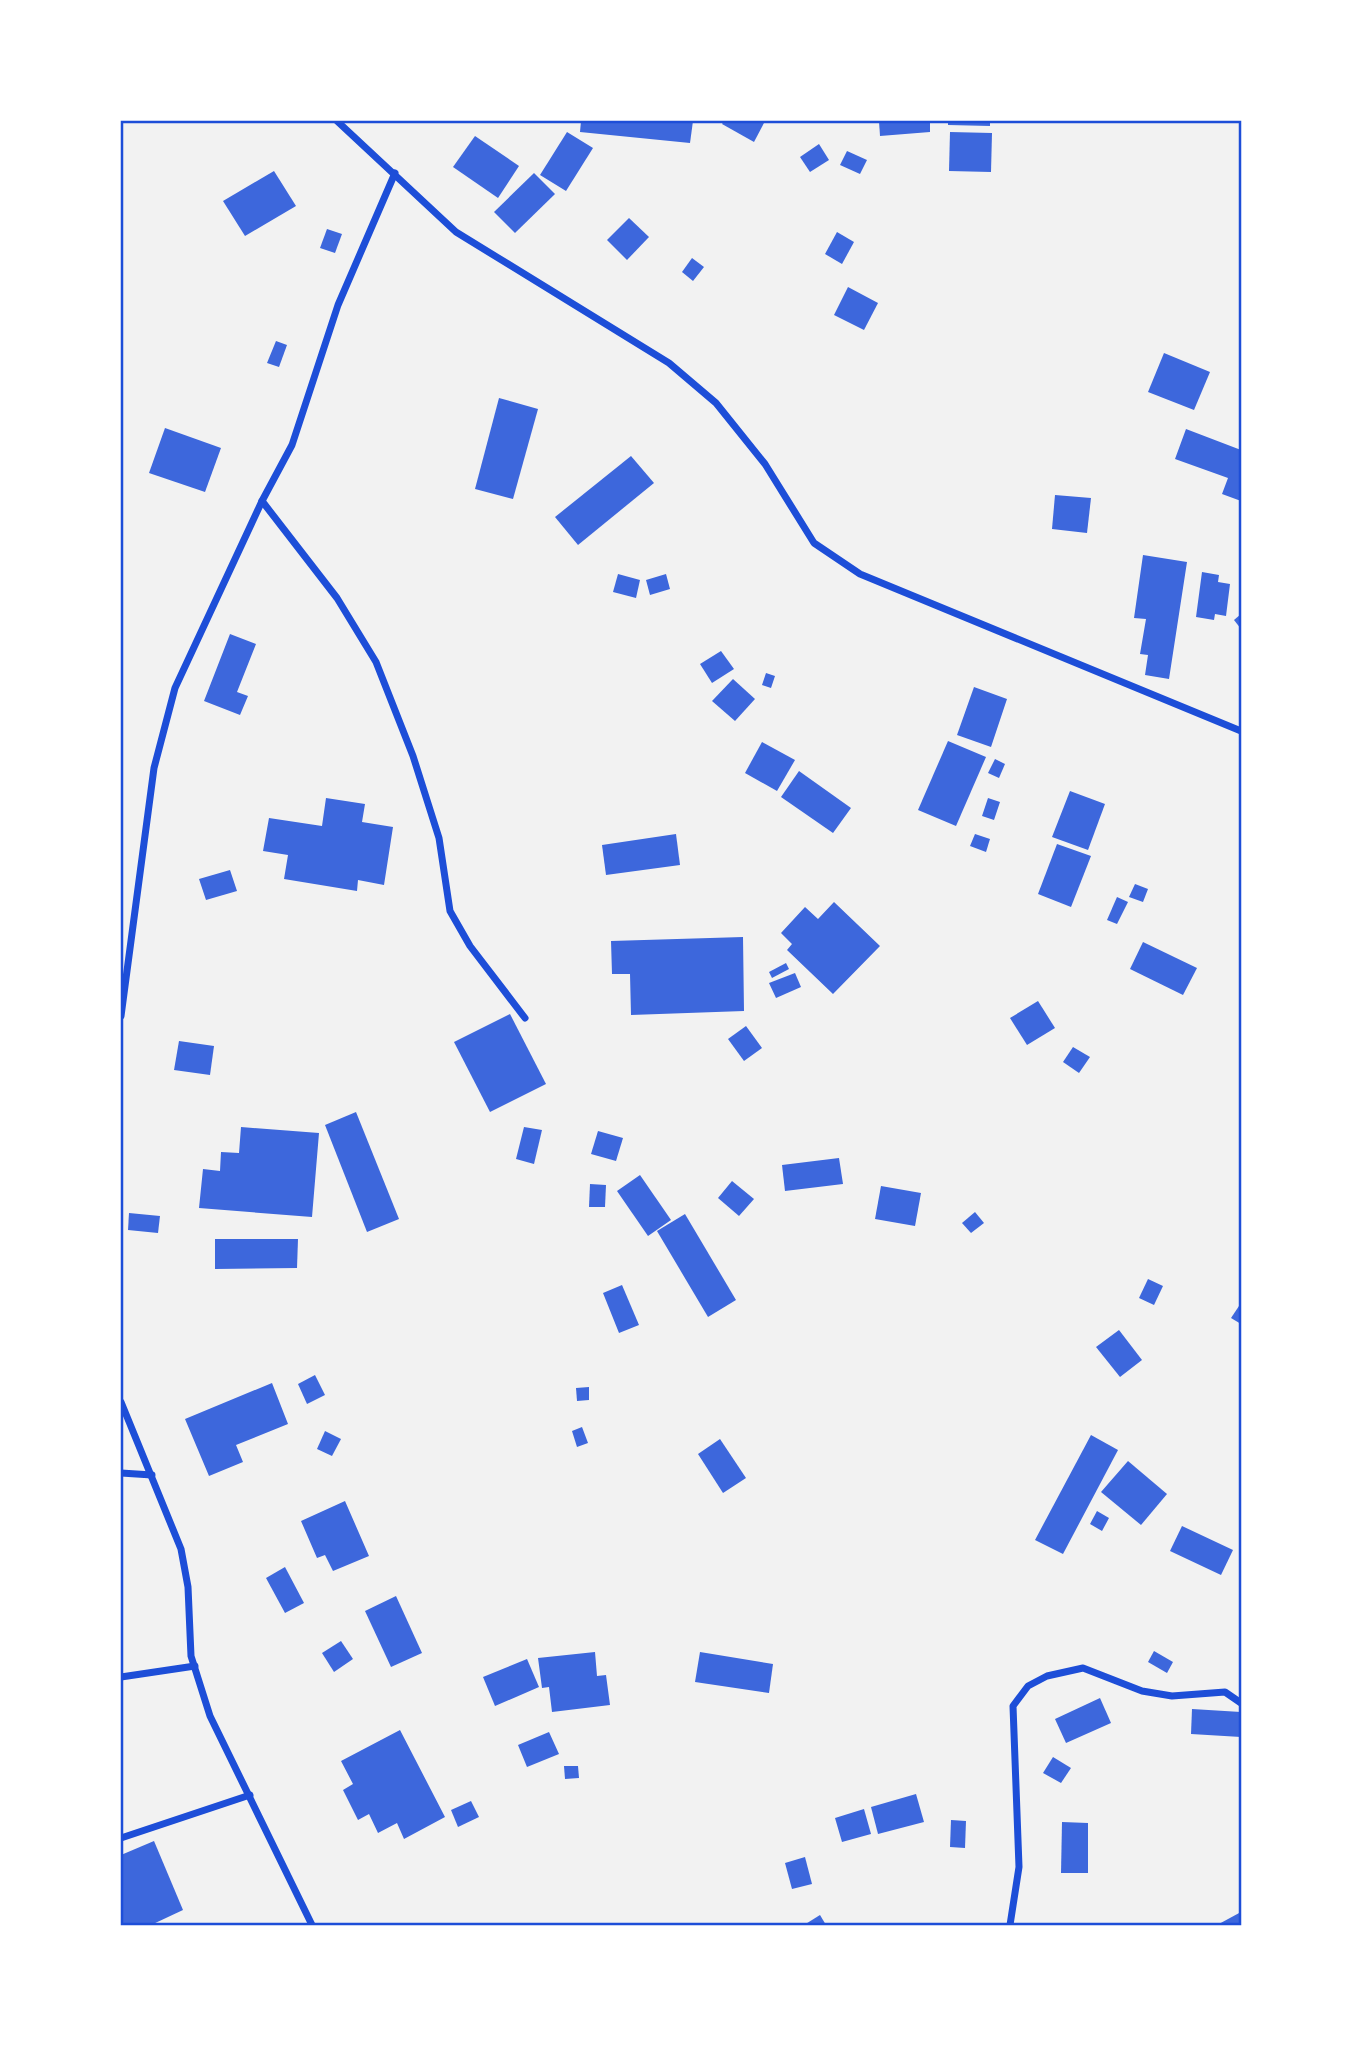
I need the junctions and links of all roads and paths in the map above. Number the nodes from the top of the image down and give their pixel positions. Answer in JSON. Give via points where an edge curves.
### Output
{"nodes":[{"id":1,"x":337,"y":121,"type":"edge"},
{"id":2,"x":395,"y":173,"type":"junction"},
{"id":3,"x":262,"y":501,"type":"junction"},
{"id":4,"x":1241,"y":731,"type":"edge"},
{"id":5,"x":121,"y":1016,"type":"edge"},
{"id":6,"x":525,"y":1018,"type":"dead end"},
{"id":7,"x":121,"y":1402,"type":"edge"},
{"id":8,"x":121,"y":1473,"type":"edge"},
{"id":9,"x":152,"y":1475,"type":"junction"},
{"id":10,"x":195,"y":1666,"type":"junction"},
{"id":11,"x":121,"y":1677,"type":"edge"},
{"id":12,"x":1241,"y":1703,"type":"edge"},
{"id":13,"x":250,"y":1795,"type":"junction"},
{"id":14,"x":121,"y":1838,"type":"edge"},
{"id":15,"x":312,"y":1925,"type":"edge"},
{"id":16,"x":1010,"y":1925,"type":"edge"}],
"edges":[{"from":1,"to":2,"type":"street"},
{"from":2,"to":3,"type":"street","via":[[338,305],[292,445]]},
{"from":2,"to":4,"type":"street","via":[[456,232],[669,363],[716,403],[765,464],[814,543],[860,574]]},
{"from":3,"to":5,"type":"street","via":[[175,688],[154,768]]},
{"from":3,"to":6,"type":"street","via":[[337,598],[376,662],[414,756],[435,827],[450,911],[470,946]]},
{"from":7,"to":9,"type":"street"},
{"from":8,"to":9,"type":"street"},
{"from":9,"to":10,"type":"street","via":[[181,1549]]},
{"from":10,"to":11,"type":"street"},
{"from":10,"to":13,"type":"street","via":[[210,1716]]},
{"from":12,"to":16,"type":"street","via":[[1225,1692],[1172,1696],[1142,1691],[1083,1668],[1047,1676],[1028,1686],[1013,1706],[1019,1867]]},
{"from":13,"to":14,"type":"street"},
{"from":13,"to":15,"type":"street"}]}
